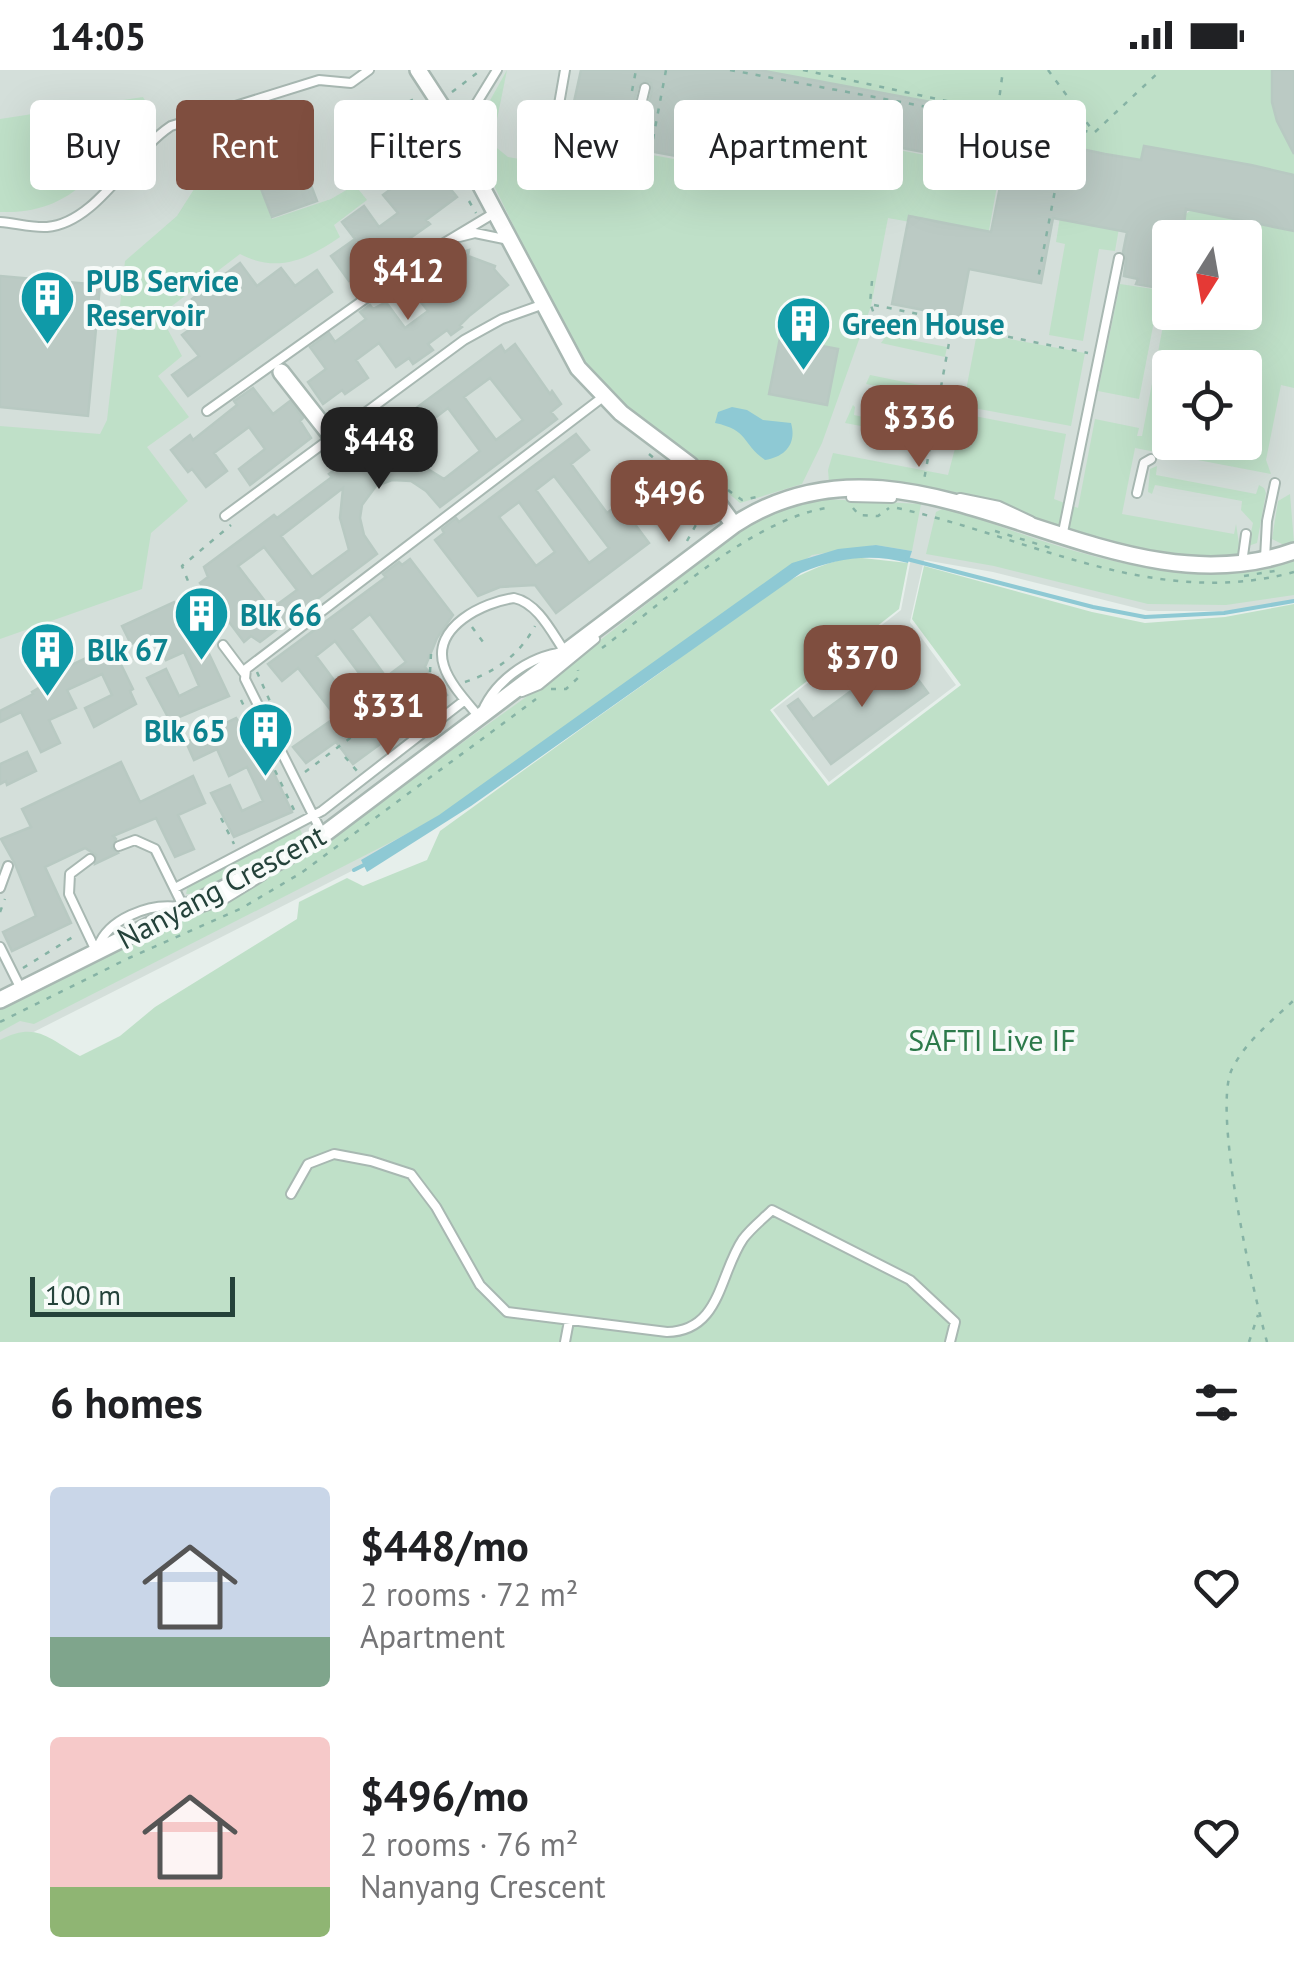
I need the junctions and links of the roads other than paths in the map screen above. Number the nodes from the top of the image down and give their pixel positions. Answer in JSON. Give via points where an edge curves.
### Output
{"nodes":[{"id":1,"x":369,"y":70,"type":"edge"},
{"id":2,"x":418,"y":70,"type":"edge"},
{"id":3,"x":497,"y":70,"type":"edge"},
{"id":4,"x":565,"y":70,"type":"edge"},
{"id":5,"x":645,"y":88,"type":"dead end"},
{"id":6,"x":438,"y":100,"type":"edge"},
{"id":7,"x":479,"y":100,"type":"edge"},
{"id":8,"x":485,"y":190,"type":"edge"},
{"id":9,"x":496,"y":212,"type":"junction"},
{"id":10,"x":0,"y":222,"type":"edge"},
{"id":11,"x":510,"y":240,"type":"junction"},
{"id":12,"x":441,"y":245,"type":"junction"},
{"id":13,"x":1119,"y":258,"type":"dead end"},
{"id":14,"x":544,"y":304,"type":"junction"},
{"id":15,"x":281,"y":372,"type":"dead end"},
{"id":16,"x":603,"y":397,"type":"junction"},
{"id":17,"x":208,"y":411,"type":"dead end"},
{"id":18,"x":332,"y":437,"type":"junction"},
{"id":19,"x":1151,"y":459,"type":"dead end"},
{"id":20,"x":1275,"y":484,"type":"dead end"},
{"id":21,"x":1137,"y":493,"type":"dead end"},
{"id":22,"x":225,"y":516,"type":"road end"},
{"id":23,"x":734,"y":525,"type":"junction"},
{"id":24,"x":1246,"y":534,"type":"dead end"},
{"id":25,"x":1062,"y":538,"type":"junction"},
{"id":26,"x":1294,"y":551,"type":"edge"},
{"id":27,"x":1266,"y":559,"type":"junction"},
{"id":28,"x":1242,"y":563,"type":"junction"},
{"id":29,"x":609,"y":618,"type":"junction"},
{"id":30,"x":219,"y":648,"type":"road end"},
{"id":31,"x":565,"y":652,"type":"junction"},
{"id":32,"x":244,"y":672,"type":"junction"},
{"id":33,"x":465,"y":700,"type":"junction"},
{"id":34,"x":502,"y":700,"type":"junction"},
{"id":35,"x":480,"y":718,"type":"junction"},
{"id":36,"x":312,"y":816,"type":"junction"},
{"id":37,"x":322,"y":835,"type":"junction"},
{"id":38,"x":120,"y":846,"type":"dead end"},
{"id":39,"x":90,"y":859,"type":"dead end"},
{"id":40,"x":8,"y":866,"type":"dead end"},
{"id":41,"x":0,"y":888,"type":"edge"},
{"id":42,"x":174,"y":888,"type":"junction"},
{"id":43,"x":176,"y":912,"type":"junction"},
{"id":44,"x":0,"y":947,"type":"edge"},
{"id":45,"x":96,"y":952,"type":"junction"},
{"id":46,"x":22,"y":989,"type":"junction"},
{"id":47,"x":0,"y":1000,"type":"edge"},
{"id":48,"x":291,"y":1194,"type":"dead end"},
{"id":49,"x":569,"y":1321,"type":"junction"},
{"id":50,"x":564,"y":1342,"type":"edge"},
{"id":51,"x":950,"y":1342,"type":"edge"}],
"edges":[{"from":1,"to":10,"type":"lane","via":[[351,82],[319,80],[171,126],[150,140],[90,209],[61,223]]},
{"from":2,"to":6,"type":"street"},
{"from":3,"to":7,"type":"lane"},
{"from":4,"to":5,"type":"lane","via":[[550,150],[624,160],[633,148]]},
{"from":8,"to":9,"type":"street"},
{"from":9,"to":11,"type":"street"},
{"from":9,"to":12,"type":"lane"},
{"from":11,"to":12,"type":"lane","via":[[475,233]]},
{"from":11,"to":14,"type":"street"},
{"from":12,"to":17,"type":"lane"},
{"from":13,"to":25,"type":"lane"},
{"from":14,"to":16,"type":"street","via":[[568,352]]},
{"from":14,"to":18,"type":"lane","via":[[464,340]]},
{"from":15,"to":18,"type":"street"},
{"from":16,"to":23,"type":"street","via":[[690,465]]},
{"from":16,"to":32,"type":"lane"},
{"from":18,"to":22,"type":"lane"},
{"from":19,"to":21,"type":"lane"},
{"from":20,"to":27,"type":"lane"},
{"from":23,"to":25,"type":"street","name":"Nanyang Crescent","via":[[772,502],[814,490],[931,488]]},
{"from":23,"to":29,"type":"street","name":"Nanyang Crescent"},
{"from":24,"to":28,"type":"lane"},
{"from":25,"to":28,"type":"street","name":"Nanyang Crescent","via":[[1175,562]]},
{"from":26,"to":27,"type":"street","name":"Nanyang Crescent"},
{"from":27,"to":28,"type":"street","name":"Nanyang Crescent"},
{"from":29,"to":31,"type":"street","name":"Nanyang Crescent"},
{"from":29,"to":34,"type":"lane","via":[[596,638],[539,685]]},
{"from":30,"to":32,"type":"lane"},
{"from":31,"to":33,"type":"lane","via":[[524,600],[495,602],[465,616],[448,636],[442,662]]},
{"from":31,"to":34,"type":"street","name":"Nanyang Crescent"},
{"from":31,"to":35,"type":"lane","via":[[515,672],[486,701]]},
{"from":32,"to":36,"type":"lane"},
{"from":33,"to":35,"type":"lane"},
{"from":33,"to":36,"type":"lane"},
{"from":34,"to":35,"type":"street","name":"Nanyang Crescent"},
{"from":35,"to":37,"type":"street","name":"Nanyang Crescent"},
{"from":36,"to":37,"type":"lane"},
{"from":36,"to":42,"type":"lane"},
{"from":37,"to":43,"type":"street","name":"Nanyang Crescent"},
{"from":38,"to":42,"type":"lane","via":[[135,840],[150,845]]},
{"from":39,"to":45,"type":"lane","via":[[68,882]]},
{"from":40,"to":41,"type":"lane"},
{"from":42,"to":43,"type":"lane"},
{"from":43,"to":45,"type":"street","name":"Nanyang Crescent"},
{"from":44,"to":46,"type":"lane"},
{"from":45,"to":46,"type":"street","name":"Nanyang Crescent"},
{"from":46,"to":47,"type":"street","name":"Nanyang Crescent"},
{"from":48,"to":49,"type":"lane","via":[[308,1164],[334,1154],[411,1174],[480,1285],[507,1312]]},
{"from":49,"to":50,"type":"lane"},
{"from":49,"to":51,"type":"lane","via":[[685,1332],[705,1318],[743,1239],[772,1210],[910,1280],[956,1322]]}]}
